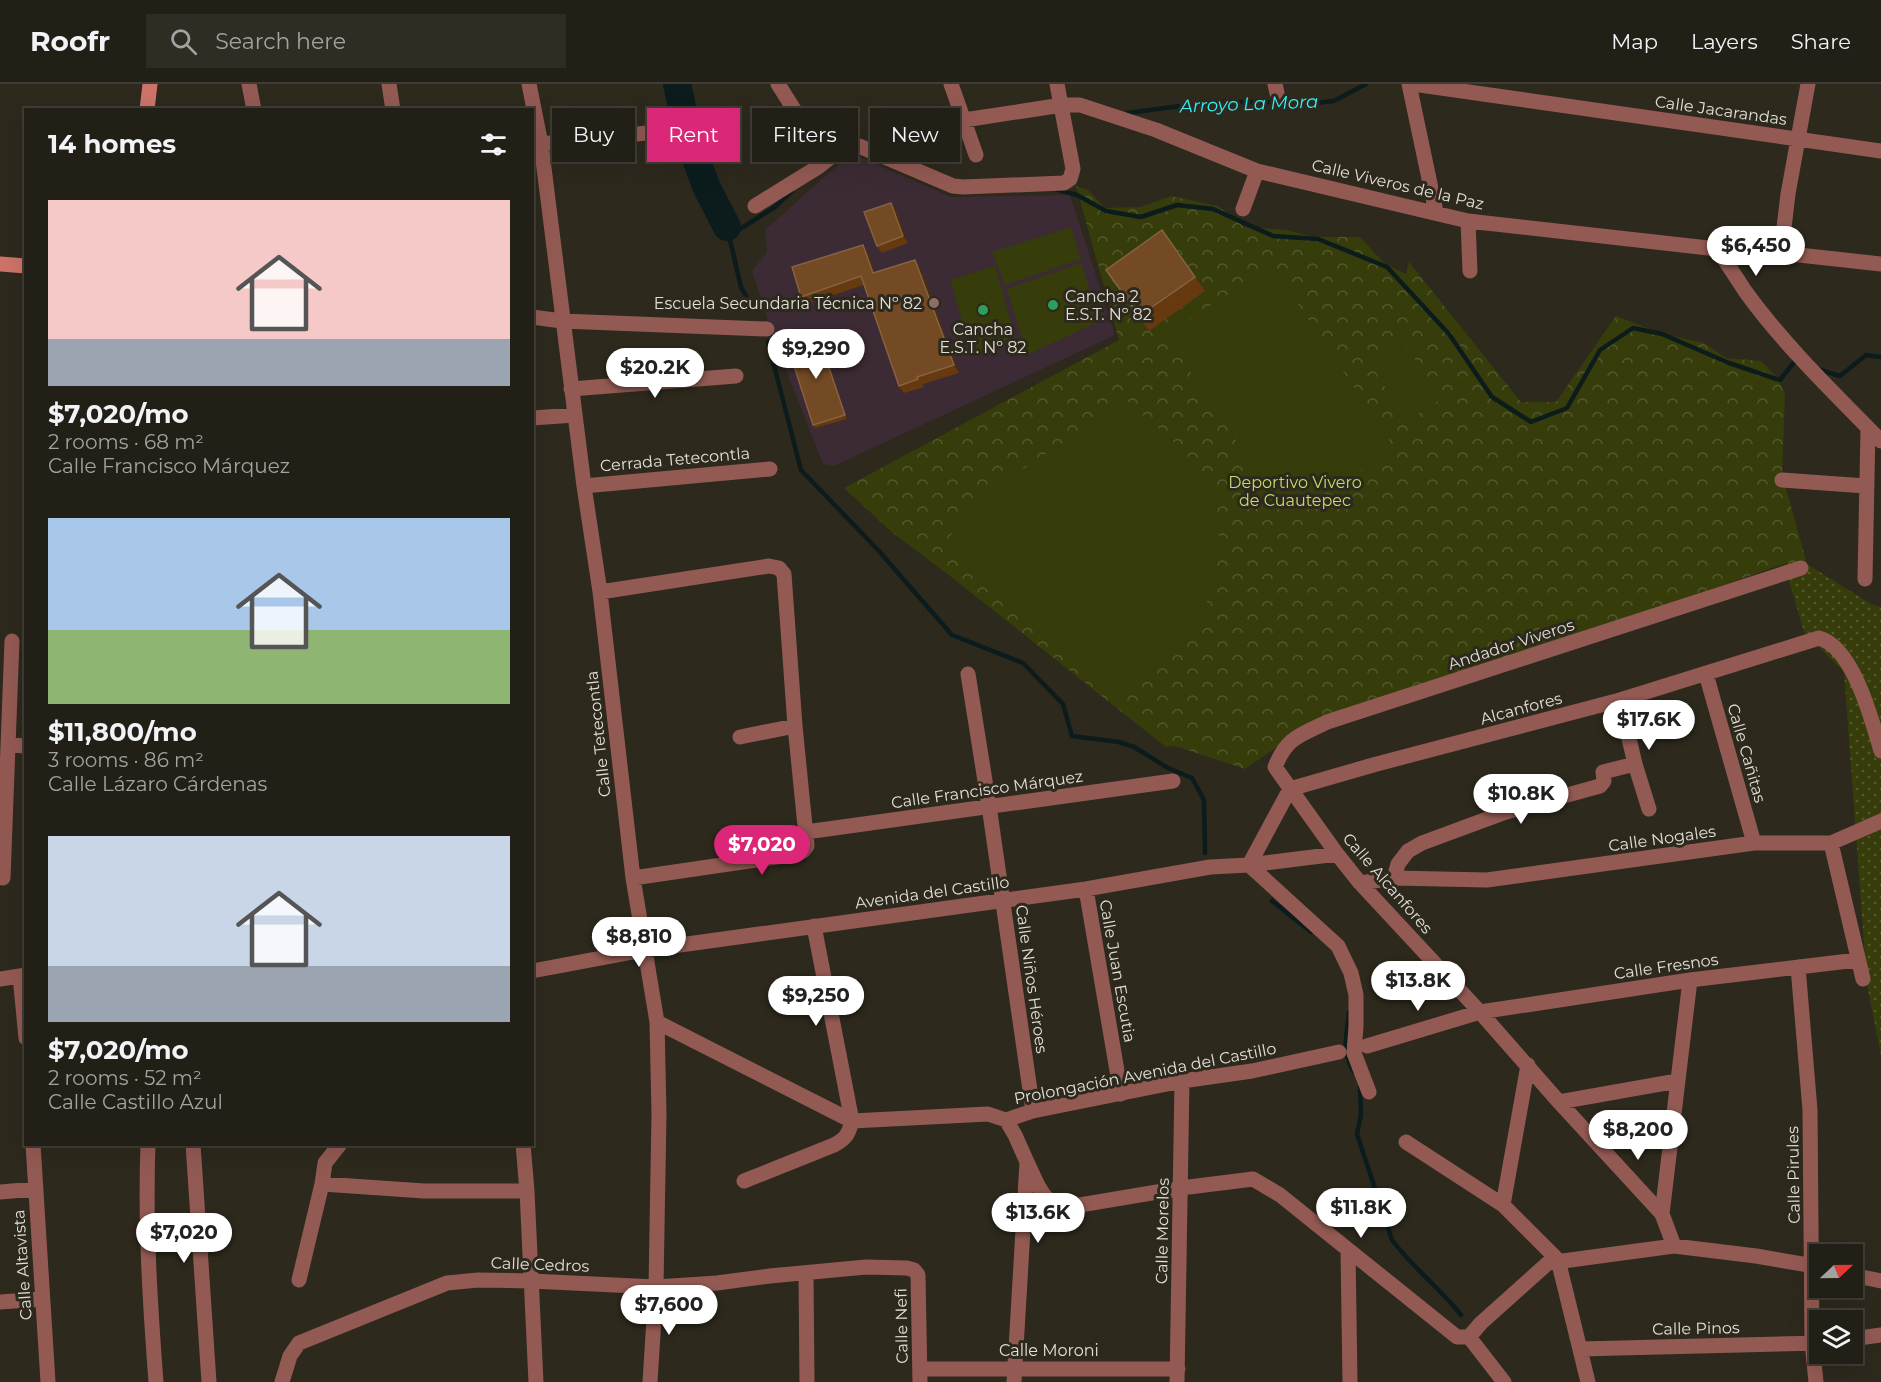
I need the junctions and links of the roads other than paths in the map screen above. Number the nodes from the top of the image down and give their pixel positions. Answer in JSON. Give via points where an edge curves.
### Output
{"nodes":[{"id":1,"x":150,"y":84,"type":"edge"},
{"id":2,"x":249,"y":84,"type":"edge"},
{"id":3,"x":389,"y":84,"type":"edge"},
{"id":4,"x":529,"y":84,"type":"edge"},
{"id":5,"x":778,"y":84,"type":"edge"},
{"id":6,"x":951,"y":84,"type":"edge"},
{"id":7,"x":1057,"y":84,"type":"edge"},
{"id":8,"x":1411,"y":84,"type":"edge"},
{"id":9,"x":1808,"y":84,"type":"edge"},
{"id":10,"x":1062,"y":105,"type":"junction"},
{"id":11,"x":147,"y":108,"type":"edge"},
{"id":12,"x":254,"y":108,"type":"edge"},
{"id":13,"x":393,"y":108,"type":"edge"},
{"id":14,"x":533,"y":108,"type":"edge"},
{"id":15,"x":793,"y":108,"type":"edge"},
{"id":16,"x":534,"y":111,"type":"edge"},
{"id":17,"x":964,"y":120,"type":"junction"},
{"id":18,"x":647,"y":133,"type":"edge"},
{"id":19,"x":1798,"y":140,"type":"junction"},
{"id":20,"x":540,"y":144,"type":"junction"},
{"id":21,"x":1881,"y":151,"type":"edge"},
{"id":22,"x":976,"y":155,"type":"dead end"},
{"id":23,"x":1257,"y":171,"type":"junction"},
{"id":24,"x":755,"y":206,"type":"dead end"},
{"id":25,"x":1243,"y":209,"type":"dead end"},
{"id":26,"x":1436,"y":213,"type":"junction"},
{"id":27,"x":1468,"y":221,"type":"junction"},
{"id":28,"x":1717,"y":249,"type":"junction"},
{"id":29,"x":1781,"y":253,"type":"junction"},
{"id":30,"x":0,"y":264,"type":"edge"},
{"id":31,"x":1881,"y":264,"type":"edge"},
{"id":32,"x":24,"y":266,"type":"edge"},
{"id":33,"x":1470,"y":271,"type":"dead end"},
{"id":34,"x":534,"y":318,"type":"edge"},
{"id":35,"x":562,"y":321,"type":"junction"},
{"id":36,"x":767,"y":328,"type":"dead end"},
{"id":37,"x":736,"y":376,"type":"dead end"},
{"id":38,"x":571,"y":389,"type":"junction"},
{"id":39,"x":575,"y":415,"type":"junction"},
{"id":40,"x":534,"y":418,"type":"edge"},
{"id":41,"x":1868,"y":428,"type":"junction"},
{"id":42,"x":1881,"y":441,"type":"edge"},
{"id":43,"x":770,"y":468,"type":"dead end"},
{"id":44,"x":1782,"y":480,"type":"dead end"},
{"id":45,"x":584,"y":486,"type":"junction"},
{"id":46,"x":1866,"y":486,"type":"junction"},
{"id":47,"x":1801,"y":568,"type":"dead end"},
{"id":48,"x":1864,"y":579,"type":"dead end"},
{"id":49,"x":600,"y":592,"type":"junction"},
{"id":50,"x":12,"y":641,"type":"dead end"},
{"id":51,"x":968,"y":674,"type":"dead end"},
{"id":52,"x":1706,"y":674,"type":"junction"},
{"id":53,"x":1620,"y":700,"type":"junction"},
{"id":54,"x":795,"y":726,"type":"junction"},
{"id":55,"x":740,"y":736,"type":"dead end"},
{"id":56,"x":9,"y":745,"type":"junction"},
{"id":57,"x":24,"y":746,"type":"edge"},
{"id":58,"x":1881,"y":751,"type":"edge"},
{"id":59,"x":1635,"y":764,"type":"junction"},
{"id":60,"x":1173,"y":781,"type":"dead end"},
{"id":61,"x":1290,"y":789,"type":"junction"},
{"id":62,"x":990,"y":806,"type":"junction"},
{"id":63,"x":1649,"y":809,"type":"dead end"},
{"id":64,"x":1881,"y":821,"type":"edge"},
{"id":65,"x":806,"y":832,"type":"junction"},
{"id":66,"x":1754,"y":843,"type":"junction"},
{"id":67,"x":1831,"y":843,"type":"junction"},
{"id":68,"x":1337,"y":854,"type":"junction"},
{"id":69,"x":1250,"y":865,"type":"junction"},
{"id":70,"x":3,"y":878,"type":"dead end"},
{"id":71,"x":633,"y":878,"type":"junction"},
{"id":72,"x":1394,"y":878,"type":"junction"},
{"id":73,"x":1360,"y":883,"type":"junction"},
{"id":74,"x":1086,"y":889,"type":"junction"},
{"id":75,"x":1002,"y":901,"type":"junction"},
{"id":76,"x":814,"y":926,"type":"junction"},
{"id":77,"x":644,"y":950,"type":"junction"},
{"id":78,"x":1857,"y":960,"type":"junction"},
{"id":79,"x":1798,"y":967,"type":"junction"},
{"id":80,"x":534,"y":971,"type":"edge"},
{"id":81,"x":23,"y":976,"type":"edge"},
{"id":82,"x":0,"y":979,"type":"edge"},
{"id":83,"x":1863,"y":979,"type":"dead end"},
{"id":84,"x":1690,"y":980,"type":"junction"},
{"id":85,"x":24,"y":997,"type":"edge"},
{"id":86,"x":1480,"y":1011,"type":"junction"},
{"id":87,"x":657,"y":1022,"type":"junction"},
{"id":88,"x":1367,"y":1046,"type":"dead end"},
{"id":89,"x":1339,"y":1052,"type":"dead end"},
{"id":90,"x":1528,"y":1065,"type":"junction"},
{"id":91,"x":1182,"y":1081,"type":"junction"},
{"id":92,"x":1677,"y":1081,"type":"junction"},
{"id":93,"x":1369,"y":1092,"type":"dead end"},
{"id":94,"x":1121,"y":1094,"type":"junction"},
{"id":95,"x":1559,"y":1101,"type":"junction"},
{"id":96,"x":1033,"y":1111,"type":"junction"},
{"id":97,"x":1006,"y":1120,"type":"junction"},
{"id":98,"x":852,"y":1121,"type":"junction"},
{"id":99,"x":1406,"y":1142,"type":"dead end"},
{"id":100,"x":33,"y":1146,"type":"edge"},
{"id":101,"x":148,"y":1146,"type":"edge"},
{"id":102,"x":193,"y":1146,"type":"edge"},
{"id":103,"x":338,"y":1146,"type":"edge"},
{"id":104,"x":522,"y":1146,"type":"edge"},
{"id":105,"x":1027,"y":1162,"type":"junction"},
{"id":106,"x":744,"y":1181,"type":"dead end"},
{"id":107,"x":322,"y":1184,"type":"junction"},
{"id":108,"x":1181,"y":1188,"type":"junction"},
{"id":109,"x":35,"y":1189,"type":"junction"},
{"id":110,"x":527,"y":1191,"type":"junction"},
{"id":111,"x":0,"y":1192,"type":"edge"},
{"id":112,"x":1503,"y":1205,"type":"junction"},
{"id":113,"x":1662,"y":1214,"type":"junction"},
{"id":114,"x":1815,"y":1244,"type":"edge"},
{"id":115,"x":1674,"y":1246,"type":"junction"},
{"id":116,"x":1348,"y":1250,"type":"junction"},
{"id":117,"x":1558,"y":1260,"type":"junction"},
{"id":118,"x":1809,"y":1265,"type":"edge"},
{"id":119,"x":914,"y":1270,"type":"joint"},
{"id":120,"x":806,"y":1273,"type":"junction"},
{"id":121,"x":1863,"y":1277,"type":"edge"},
{"id":122,"x":299,"y":1280,"type":"dead end"},
{"id":123,"x":531,"y":1281,"type":"junction"},
{"id":124,"x":1881,"y":1281,"type":"edge"},
{"id":125,"x":656,"y":1287,"type":"junction"},
{"id":126,"x":42,"y":1299,"type":"junction"},
{"id":127,"x":0,"y":1302,"type":"edge"},
{"id":128,"x":1881,"y":1335,"type":"edge"},
{"id":129,"x":1469,"y":1337,"type":"junction"},
{"id":130,"x":1863,"y":1337,"type":"edge"},
{"id":131,"x":1809,"y":1343,"type":"edge"},
{"id":132,"x":1580,"y":1349,"type":"junction"},
{"id":133,"x":1816,"y":1364,"type":"edge"},
{"id":134,"x":920,"y":1375,"type":"edge"},
{"id":135,"x":1015,"y":1375,"type":"edge"},
{"id":136,"x":1177,"y":1376,"type":"edge"},
{"id":137,"x":48,"y":1382,"type":"edge"},
{"id":138,"x":156,"y":1382,"type":"edge"},
{"id":139,"x":209,"y":1382,"type":"edge"},
{"id":140,"x":282,"y":1382,"type":"edge"},
{"id":141,"x":536,"y":1382,"type":"edge"},
{"id":142,"x":650,"y":1382,"type":"edge"},
{"id":143,"x":807,"y":1382,"type":"edge"},
{"id":144,"x":1350,"y":1382,"type":"edge"},
{"id":145,"x":1504,"y":1382,"type":"edge"},
{"id":146,"x":1588,"y":1382,"type":"edge"},
{"id":147,"x":1816,"y":1382,"type":"edge"}],
"edges":[{"from":1,"to":11,"type":"street"},
{"from":2,"to":12,"type":"street"},
{"from":3,"to":13,"type":"street"},
{"from":4,"to":14,"type":"street","name":"Calle Tetecontla"},
{"from":5,"to":15,"type":"street"},
{"from":6,"to":17,"type":"street"},
{"from":7,"to":10,"type":"street"},
{"from":8,"to":19,"type":"street","name":"Calle Jacarandas"},
{"from":8,"to":26,"type":"street"},
{"from":9,"to":19,"type":"street"},
{"from":10,"to":17,"type":"street","name":"Calle Viveros de la Paz"},
{"from":10,"to":23,"type":"street","name":"Calle Viveros de la Paz","via":[[1080,105],[1156,130]]},
{"from":10,"to":24,"type":"street","via":[[1073,169],[1064,183],[963,187],[859,146],[848,146]]},
{"from":16,"to":20,"type":"street","name":"Calle Tetecontla"},
{"from":17,"to":22,"type":"street"},
{"from":18,"to":20,"type":"street"},
{"from":19,"to":21,"type":"street","name":"Calle Jacarandas"},
{"from":19,"to":29,"type":"street"},
{"from":20,"to":35,"type":"street","name":"Calle Tetecontla"},
{"from":23,"to":25,"type":"street"},
{"from":23,"to":26,"type":"street","name":"Calle Viveros de la Paz"},
{"from":26,"to":27,"type":"street","name":"Calle Viveros de la Paz"},
{"from":27,"to":28,"type":"street","name":"Calle Viveros de la Paz"},
{"from":27,"to":33,"type":"street"},
{"from":28,"to":29,"type":"street","name":"Calle Viveros de la Paz"},
{"from":28,"to":41,"type":"street","via":[[1771,323]]},
{"from":29,"to":31,"type":"street","name":"Calle Viveros de la Paz"},
{"from":30,"to":32,"type":"street"},
{"from":34,"to":35,"type":"street"},
{"from":35,"to":36,"type":"street"},
{"from":35,"to":38,"type":"street","name":"Calle Tetecontla"},
{"from":37,"to":38,"type":"street"},
{"from":38,"to":39,"type":"street","name":"Calle Tetecontla"},
{"from":39,"to":40,"type":"street"},
{"from":39,"to":45,"type":"street","name":"Calle Tetecontla"},
{"from":41,"to":42,"type":"street"},
{"from":41,"to":46,"type":"street"},
{"from":43,"to":45,"type":"street","name":"Cerrada Tetecontla"},
{"from":44,"to":46,"type":"street"},
{"from":45,"to":49,"type":"street","name":"Calle Tetecontla"},
{"from":46,"to":48,"type":"street"},
{"from":47,"to":61,"type":"street","name":"Andador Viveros","via":[[1327,723],[1281,750],[1275,767]]},
{"from":49,"to":54,"type":"street","via":[[769,566],[779,568],[784,574]]},
{"from":49,"to":71,"type":"street","name":"Calle Tetecontla"},
{"from":50,"to":56,"type":"street"},
{"from":51,"to":62,"type":"street","name":"Calle Niños Héroes"},
{"from":52,"to":53,"type":"street","name":"Alcanfores"},
{"from":52,"to":58,"type":"street","name":"Alcanfores","via":[[1819,638],[1827,640],[1852,672],[1868,706]]},
{"from":52,"to":66,"type":"street","name":"Calle Cañitas"},
{"from":53,"to":59,"type":"street"},
{"from":53,"to":61,"type":"street","name":"Alcanfores"},
{"from":54,"to":55,"type":"street"},
{"from":54,"to":65,"type":"street"},
{"from":56,"to":57,"type":"street"},
{"from":56,"to":70,"type":"street"},
{"from":59,"to":63,"type":"street"},
{"from":59,"to":72,"type":"street","via":[[1603,772],[1600,786],[1506,812],[1422,843],[1398,864]]},
{"from":60,"to":62,"type":"street","name":"Calle Francisco Márquez"},
{"from":61,"to":68,"type":"street","name":"Calle Alcanfores"},
{"from":61,"to":69,"type":"street"},
{"from":62,"to":65,"type":"street","name":"Calle Francisco Márquez"},
{"from":62,"to":75,"type":"street","name":"Calle Niños Héroes"},
{"from":64,"to":67,"type":"street"},
{"from":65,"to":71,"type":"street","via":[[807,846],[797,854]]},
{"from":66,"to":67,"type":"street","name":"Calle Nogales"},
{"from":66,"to":72,"type":"street","name":"Calle Nogales","via":[[1487,880]]},
{"from":67,"to":78,"type":"street"},
{"from":68,"to":69,"type":"street","name":"Avenida del Castillo"},
{"from":68,"to":73,"type":"street","name":"Calle Alcanfores"},
{"from":69,"to":74,"type":"street","name":"Avenida del Castillo","via":[[1210,867]]},
{"from":69,"to":93,"type":"street","via":[[1338,946],[1356,995],[1354,1053]]},
{"from":71,"to":77,"type":"street","name":"Calle Tetecontla"},
{"from":72,"to":73,"type":"street","name":"Calle Nogales"},
{"from":73,"to":86,"type":"street","name":"Calle Alcanfores"},
{"from":74,"to":75,"type":"street","name":"Avenida del Castillo"},
{"from":74,"to":94,"type":"street","name":"Calle Juan Escutia"},
{"from":75,"to":76,"type":"street","name":"Avenida del Castillo"},
{"from":75,"to":96,"type":"street","name":"Calle Niños Héroes"},
{"from":76,"to":77,"type":"street","name":"Avenida del Castillo"},
{"from":76,"to":98,"type":"street"},
{"from":77,"to":80,"type":"street","name":"Avenida del Castillo"},
{"from":77,"to":87,"type":"street","name":"Calle Tetecontla"},
{"from":78,"to":79,"type":"street","name":"Calle Fresnos"},
{"from":78,"to":83,"type":"street"},
{"from":79,"to":84,"type":"street","name":"Calle Fresnos"},
{"from":79,"to":114,"type":"street","name":"Calle Pirules","via":[[1810,1110]]},
{"from":81,"to":82,"type":"street"},
{"from":81,"to":85,"type":"street"},
{"from":84,"to":86,"type":"street","name":"Calle Fresnos"},
{"from":84,"to":92,"type":"street"},
{"from":86,"to":88,"type":"street"},
{"from":86,"to":90,"type":"street","name":"Calle Alcanfores"},
{"from":87,"to":98,"type":"street","name":"Prolongación Avenida del Castillo"},
{"from":87,"to":125,"type":"street","name":"Calle Tetecontla"},
{"from":89,"to":91,"type":"street","name":"Prolongación Avenida del Castillo"},
{"from":90,"to":95,"type":"street","name":"Calle Alcanfores"},
{"from":90,"to":112,"type":"street"},
{"from":91,"to":94,"type":"street","name":"Prolongación Avenida del Castillo"},
{"from":91,"to":108,"type":"street","name":"Calle Morelos"},
{"from":92,"to":95,"type":"street"},
{"from":92,"to":113,"type":"street"},
{"from":94,"to":96,"type":"street","name":"Prolongación Avenida del Castillo"},
{"from":95,"to":113,"type":"street","name":"Calle Alcanfores"},
{"from":96,"to":97,"type":"street","name":"Prolongación Avenida del Castillo"},
{"from":97,"to":98,"type":"street","name":"Prolongación Avenida del Castillo","via":[[988,1114]]},
{"from":97,"to":105,"type":"street"},
{"from":98,"to":106,"type":"street","via":[[843,1140]]},
{"from":99,"to":112,"type":"street"},
{"from":100,"to":109,"type":"street","name":"Calle Altavista"},
{"from":101,"to":138,"type":"street","via":[[149,1293]]},
{"from":102,"to":139,"type":"street"},
{"from":103,"to":107,"type":"street","via":[[325,1163]]},
{"from":104,"to":110,"type":"street"},
{"from":105,"to":108,"type":"street","via":[[1045,1199],[1056,1206]]},
{"from":105,"to":135,"type":"street"},
{"from":107,"to":110,"type":"street","via":[[424,1191]]},
{"from":107,"to":122,"type":"street"},
{"from":108,"to":116,"type":"street","via":[[1253,1179],[1280,1195]]},
{"from":108,"to":136,"type":"street","name":"Calle Morelos"},
{"from":109,"to":111,"type":"street"},
{"from":109,"to":126,"type":"street","name":"Calle Altavista"},
{"from":110,"to":123,"type":"street"},
{"from":112,"to":117,"type":"street"},
{"from":113,"to":115,"type":"street","name":"Calle Alcanfores"},
{"from":115,"to":117,"type":"street"},
{"from":115,"to":118,"type":"street"},
{"from":116,"to":129,"type":"street","via":[[1457,1336]]},
{"from":116,"to":144,"type":"street"},
{"from":117,"to":129,"type":"street","via":[[1540,1269]]},
{"from":117,"to":132,"type":"street"},
{"from":119,"to":120,"type":"street","name":"Calle Cedros","via":[[866,1268]]},
{"from":119,"to":134,"type":"street","name":"Calle Nefi","via":[[918,1275]]},
{"from":120,"to":125,"type":"street","name":"Calle Cedros"},
{"from":120,"to":143,"type":"street"},
{"from":121,"to":124,"type":"street"},
{"from":123,"to":125,"type":"street","name":"Calle Cedros"},
{"from":123,"to":140,"type":"street","name":"Calle Cedros","via":[[447,1283],[299,1343],[290,1356]]},
{"from":123,"to":141,"type":"street"},
{"from":125,"to":142,"type":"street","name":"Calle Tetecontla"},
{"from":126,"to":127,"type":"street"},
{"from":126,"to":137,"type":"street","name":"Calle Altavista"},
{"from":128,"to":130,"type":"street"},
{"from":129,"to":145,"type":"street"},
{"from":131,"to":132,"type":"street","name":"Calle Pinos"},
{"from":132,"to":146,"type":"street"},
{"from":133,"to":147,"type":"street","name":"Calle Pirules"},
{"from":134,"to":135,"type":"street","name":"Calle Moroni"},
{"from":135,"to":136,"type":"street","name":"Calle Moroni"}]}
